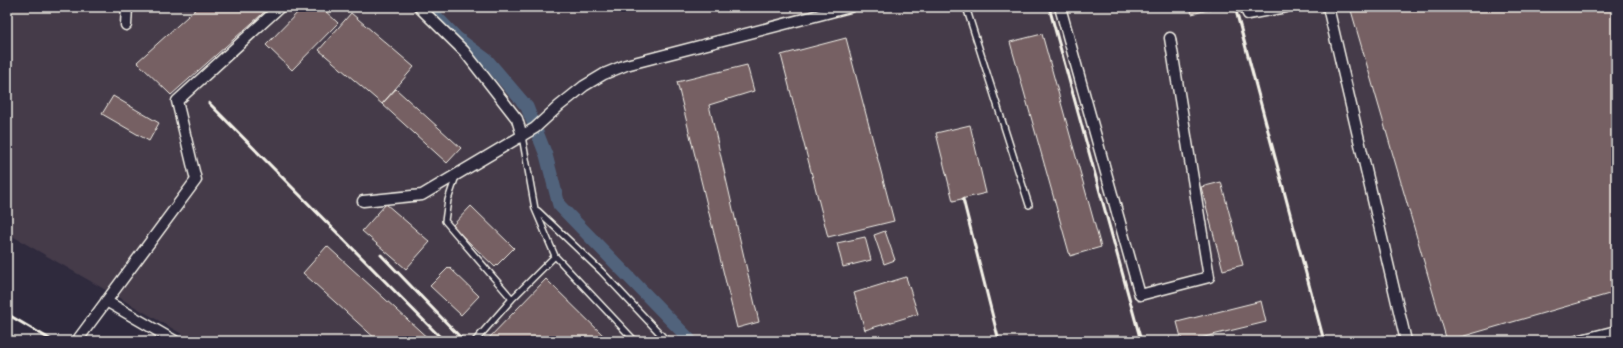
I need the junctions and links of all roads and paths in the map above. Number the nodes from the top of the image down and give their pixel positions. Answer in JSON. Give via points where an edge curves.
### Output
{"nodes":[{"id":1,"x":127,"y":7,"type":"edge"},
{"id":2,"x":280,"y":7,"type":"edge"},
{"id":3,"x":419,"y":7,"type":"edge"},
{"id":4,"x":850,"y":7,"type":"edge"},
{"id":5,"x":966,"y":7,"type":"edge"},
{"id":6,"x":1060,"y":7,"type":"edge"},
{"id":7,"x":1245,"y":7,"type":"edge"},
{"id":8,"x":1286,"y":7,"type":"edge"},
{"id":9,"x":1328,"y":7,"type":"edge"},
{"id":10,"x":126,"y":25,"type":"dead end"},
{"id":11,"x":1170,"y":38,"type":"dead end"},
{"id":12,"x":522,"y":136,"type":"junction"},
{"id":13,"x":457,"y":174,"type":"junction"},
{"id":14,"x":363,"y":201,"type":"dead end"},
{"id":15,"x":1029,"y":205,"type":"dead end"},
{"id":16,"x":535,"y":209,"type":"junction"},
{"id":17,"x":555,"y":256,"type":"junction"},
{"id":18,"x":512,"y":299,"type":"junction"},
{"id":19,"x":106,"y":301,"type":"junction"},
{"id":20,"x":1616,"y":331,"type":"edge"},
{"id":21,"x":79,"y":338,"type":"dead end"},
{"id":22,"x":175,"y":341,"type":"edge"},
{"id":23,"x":475,"y":341,"type":"edge"},
{"id":24,"x":635,"y":341,"type":"edge"},
{"id":25,"x":668,"y":341,"type":"edge"},
{"id":26,"x":1406,"y":341,"type":"edge"},
{"id":27,"x":1577,"y":341,"type":"edge"}],
"edges":[{"from":1,"to":10,"type":"street"},
{"from":2,"to":19,"type":"street","via":[[177,102],[196,180]]},
{"from":3,"to":12,"type":"street","via":[[464,51],[516,119]]},
{"from":4,"to":12,"type":"street","via":[[626,65],[584,86]]},
{"from":5,"to":15,"type":"lane"},
{"from":6,"to":11,"type":"street","via":[[1140,295],[1209,278]]},
{"from":7,"to":8,"type":"street","via":[[1248,14]]},
{"from":9,"to":26,"type":"street"},
{"from":12,"to":13,"type":"street"},
{"from":12,"to":16,"type":"lane"},
{"from":13,"to":14,"type":"street","via":[[422,195]]},
{"from":13,"to":18,"type":"lane","via":[[448,200],[445,222]]},
{"from":16,"to":17,"type":"lane"},
{"from":16,"to":25,"type":"lane","via":[[601,271]]},
{"from":17,"to":18,"type":"lane"},
{"from":17,"to":24,"type":"lane"},
{"from":18,"to":23,"type":"lane"},
{"from":19,"to":21,"type":"street"},
{"from":19,"to":22,"type":"street"},
{"from":20,"to":27,"type":"street"}]}
